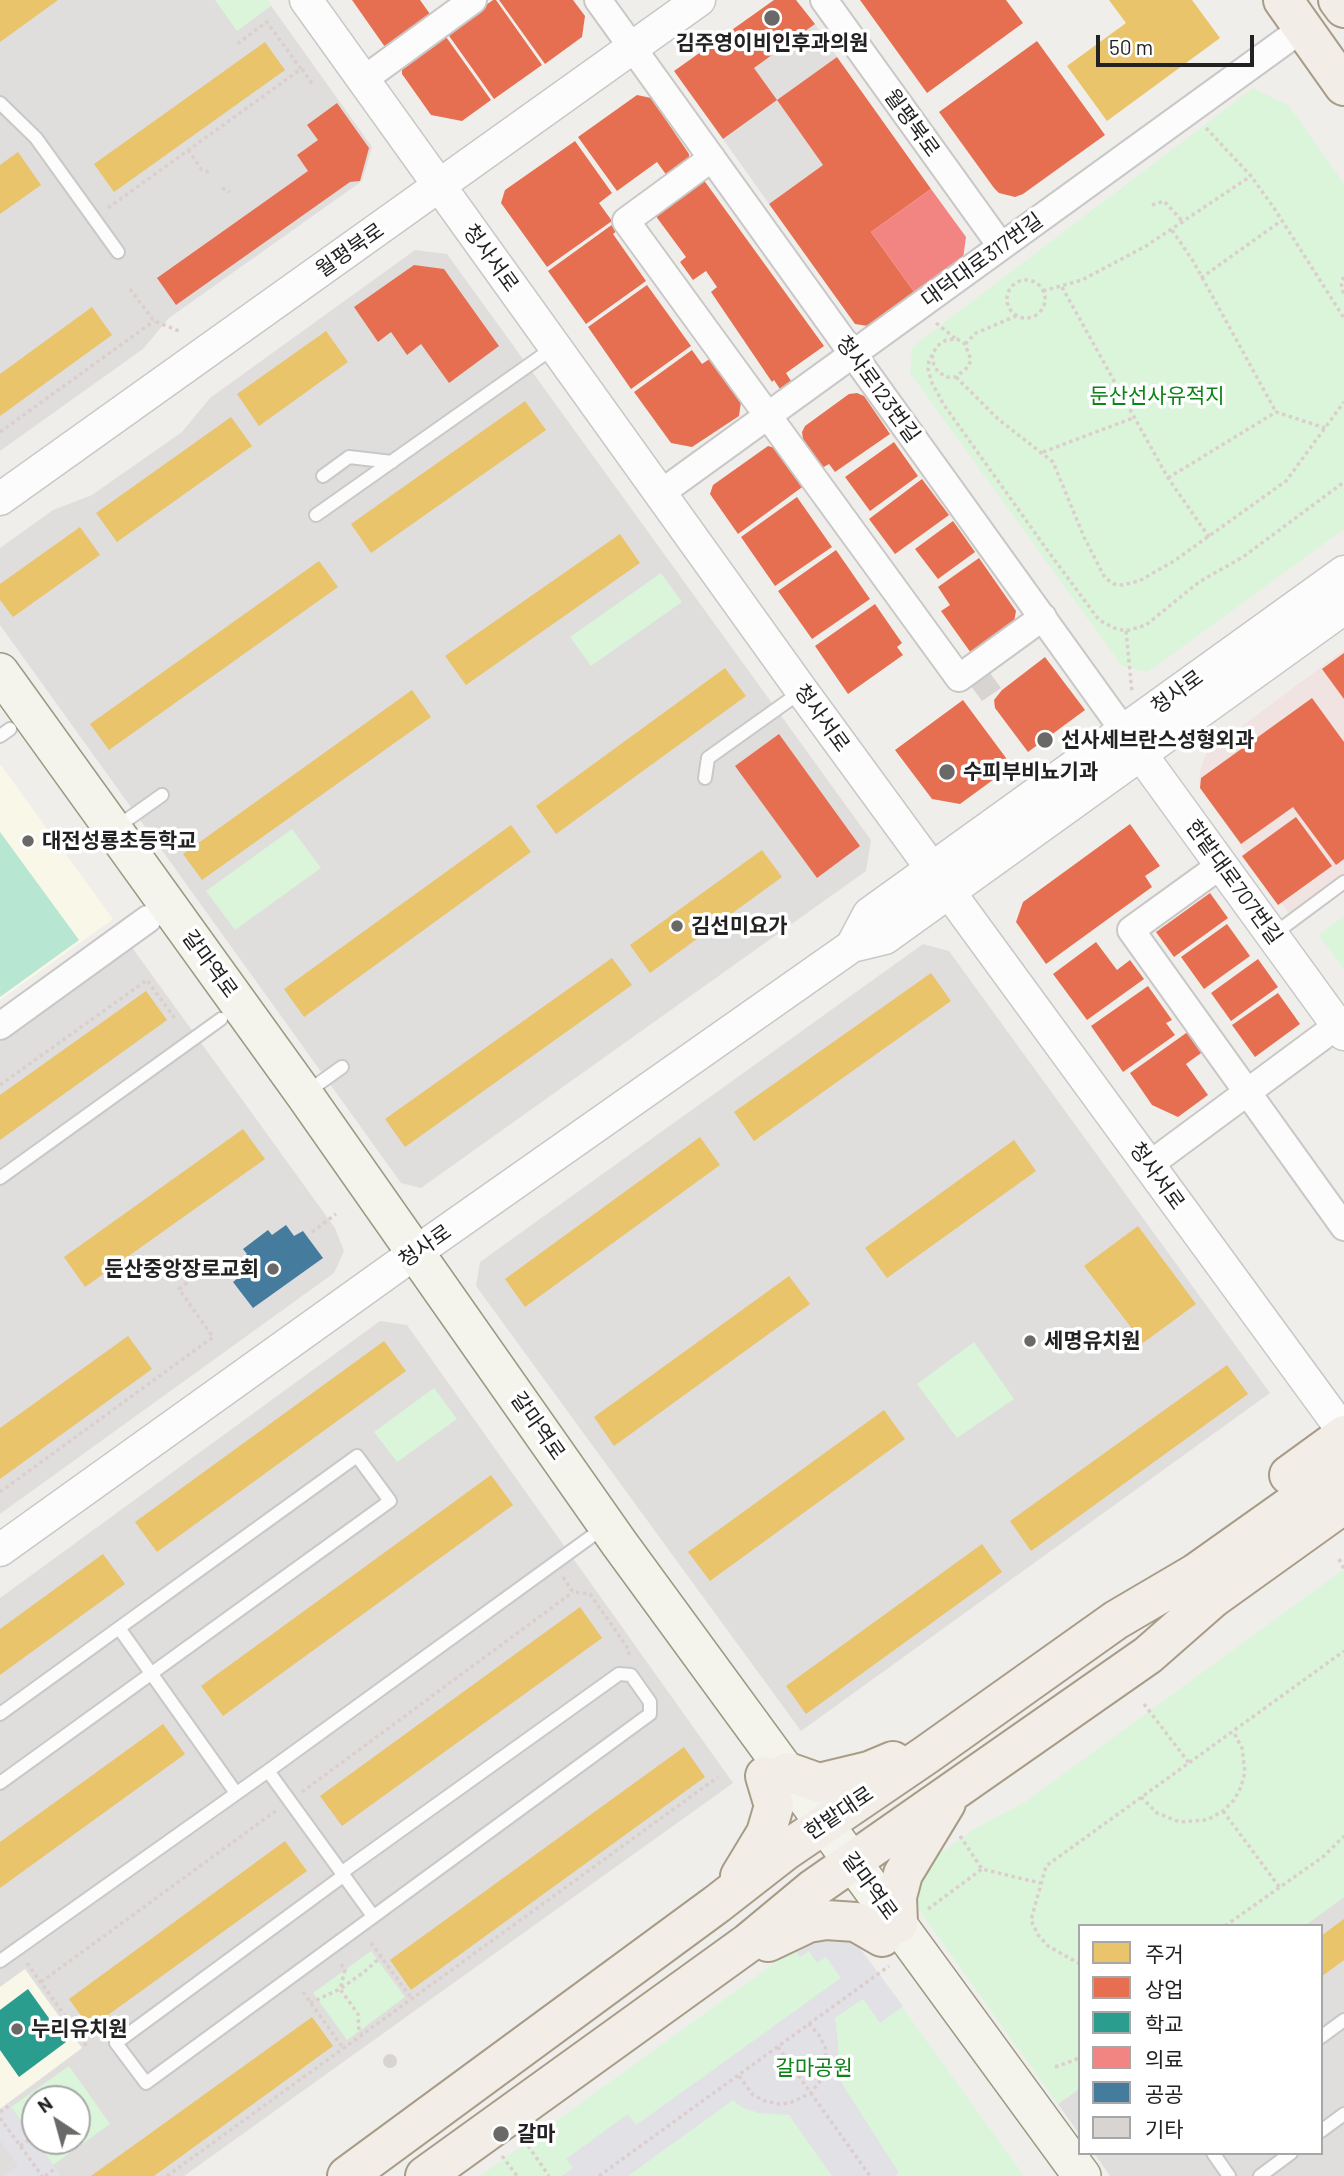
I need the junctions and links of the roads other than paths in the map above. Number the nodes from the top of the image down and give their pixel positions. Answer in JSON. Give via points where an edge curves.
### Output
{"nodes":[{"id":1,"x":306,"y":0,"type":"edge"},
{"id":2,"x":473,"y":0,"type":"edge"},
{"id":3,"x":598,"y":0,"type":"edge"},
{"id":4,"x":699,"y":0,"type":"edge"},
{"id":5,"x":824,"y":0,"type":"edge"},
{"id":6,"x":1338,"y":0,"type":"edge"},
{"id":7,"x":1344,"y":8,"type":"edge"},
{"id":8,"x":1293,"y":14,"type":"edge"},
{"id":9,"x":633,"y":48,"type":"junction"},
{"id":10,"x":363,"y":80,"type":"junction"},
{"id":11,"x":1344,"y":86,"type":"edge"},
{"id":12,"x":0,"y":103,"type":"edge"},
{"id":13,"x":712,"y":158,"type":"junction"},
{"id":14,"x":440,"y":187,"type":"junction"},
{"id":15,"x":1000,"y":246,"type":"junction"},
{"id":16,"x":118,"y":252,"type":"dead end"},
{"id":17,"x":555,"y":346,"type":"junction"},
{"id":18,"x":852,"y":354,"type":"junction"},
{"id":19,"x":767,"y":415,"type":"junction"},
{"id":20,"x":392,"y":462,"type":"junction"},
{"id":21,"x":323,"y":476,"type":"dead end"},
{"id":22,"x":661,"y":492,"type":"junction"},
{"id":23,"x":0,"y":499,"type":"edge"},
{"id":24,"x":316,"y":515,"type":"dead end"},
{"id":25,"x":1344,"y":572,"type":"edge"},
{"id":26,"x":1344,"y":608,"type":"edge"},
{"id":27,"x":1043,"y":617,"type":"junction"},
{"id":28,"x":0,"y":672,"type":"edge"},
{"id":29,"x":802,"y":691,"type":"junction"},
{"id":30,"x":3,"y":727,"type":"edge"},
{"id":31,"x":1133,"y":743,"type":"junction"},
{"id":32,"x":705,"y":778,"type":"dead end"},
{"id":33,"x":162,"y":795,"type":"dead end"},
{"id":34,"x":114,"y":830,"type":"junction"},
{"id":35,"x":1222,"y":865,"type":"junction"},
{"id":36,"x":941,"y":880,"type":"junction"},
{"id":37,"x":1344,"y":882,"type":"edge"},
{"id":38,"x":148,"y":919,"type":"junction"},
{"id":39,"x":1272,"y":935,"type":"junction"},
{"id":40,"x":221,"y":1019,"type":"junction"},
{"id":41,"x":0,"y":1026,"type":"edge"},
{"id":42,"x":1341,"y":1029,"type":"edge"},
{"id":43,"x":342,"y":1067,"type":"dead end"},
{"id":44,"x":1247,"y":1092,"type":"junction"},
{"id":45,"x":304,"y":1094,"type":"junction"},
{"id":46,"x":1149,"y":1165,"type":"junction"},
{"id":47,"x":0,"y":1178,"type":"edge"},
{"id":48,"x":1344,"y":1227,"type":"edge"},
{"id":49,"x":407,"y":1259,"type":"junction"},
{"id":50,"x":1344,"y":1434,"type":"edge"},
{"id":51,"x":1344,"y":1468,"type":"edge"},
{"id":52,"x":1344,"y":1504,"type":"edge"},
{"id":53,"x":592,"y":1536,"type":"junction"},
{"id":54,"x":1341,"y":1546,"type":"edge"},
{"id":55,"x":0,"y":1550,"type":"edge"},
{"id":56,"x":1116,"y":1620,"type":"junction"},
{"id":57,"x":119,"y":1628,"type":"junction"},
{"id":58,"x":1148,"y":1655,"type":"junction"},
{"id":59,"x":151,"y":1674,"type":"junction"},
{"id":60,"x":0,"y":1714,"type":"edge"},
{"id":61,"x":926,"y":1755,"type":"junction"},
{"id":62,"x":268,"y":1770,"type":"junction"},
{"id":63,"x":777,"y":1774,"type":"junction"},
{"id":64,"x":0,"y":1783,"type":"edge"},
{"id":65,"x":956,"y":1787,"type":"junction"},
{"id":66,"x":236,"y":1793,"type":"junction"},
{"id":67,"x":817,"y":1829,"type":"junction"},
{"id":68,"x":844,"y":1867,"type":"junction"},
{"id":69,"x":342,"y":1874,"type":"junction"},
{"id":70,"x":717,"y":1904,"type":"junction"},
{"id":71,"x":373,"y":1916,"type":"junction"},
{"id":72,"x":899,"y":1934,"type":"junction"},
{"id":73,"x":748,"y":1943,"type":"junction"},
{"id":74,"x":0,"y":1961,"type":"edge"},
{"id":75,"x":1344,"y":2020,"type":"edge"},
{"id":76,"x":1323,"y":2035,"type":"edge"},
{"id":77,"x":1344,"y":2114,"type":"edge"},
{"id":78,"x":1323,"y":2130,"type":"edge"},
{"id":79,"x":1214,"y":2155,"type":"edge"},
{"id":80,"x":1288,"y":2155,"type":"edge"},
{"id":81,"x":347,"y":2176,"type":"edge"},
{"id":82,"x":425,"y":2176,"type":"edge"},
{"id":83,"x":1054,"y":2176,"type":"edge"},
{"id":84,"x":1082,"y":2176,"type":"edge"},
{"id":85,"x":1230,"y":2176,"type":"edge"},
{"id":86,"x":1260,"y":2176,"type":"edge"}],
"edges":[{"from":1,"to":10,"type":"street","name":"청사서로"},
{"from":2,"to":10,"type":"street"},
{"from":3,"to":9,"type":"street","name":"청사로123번길"},
{"from":4,"to":9,"type":"street","name":"월평북로"},
{"from":5,"to":15,"type":"street","name":"월평북로"},
{"from":6,"to":7,"type":"main road"},
{"from":8,"to":11,"type":"main road"},
{"from":8,"to":15,"type":"street","name":"대덕대로317번길"},
{"from":9,"to":13,"type":"street","name":"청사로123번길"},
{"from":9,"to":14,"type":"street","name":"월평북로"},
{"from":10,"to":14,"type":"street","name":"청사서로"},
{"from":12,"to":16,"type":"lane","via":[[36,138]]},
{"from":13,"to":18,"type":"street","name":"청사로123번길"},
{"from":13,"to":19,"type":"street","via":[[626,221]]},
{"from":14,"to":17,"type":"street","name":"청사서로"},
{"from":14,"to":23,"type":"street","name":"월평북로"},
{"from":15,"to":18,"type":"street","name":"대덕대로317번길"},
{"from":17,"to":20,"type":"lane"},
{"from":17,"to":22,"type":"street","name":"청사서로"},
{"from":18,"to":19,"type":"street","name":"대덕대로317번길"},
{"from":18,"to":27,"type":"street","name":"청사로123번길"},
{"from":19,"to":22,"type":"street","name":"대덕대로317번길"},
{"from":19,"to":27,"type":"street","via":[[959,678]]},
{"from":20,"to":21,"type":"lane","via":[[349,457]]},
{"from":20,"to":24,"type":"lane"},
{"from":22,"to":29,"type":"street","name":"청사서로"},
{"from":25,"to":31,"type":"street","name":"청사로"},
{"from":26,"to":31,"type":"street","name":"청사로"},
{"from":27,"to":31,"type":"street","name":"청사로123번길"},
{"from":28,"to":34,"type":"main road","name":"갈마역로"},
{"from":29,"to":32,"type":"lane","via":[[708,758]]},
{"from":29,"to":36,"type":"street","name":"청사서로"},
{"from":30,"to":38,"type":"main road","name":"갈마역로"},
{"from":31,"to":35,"type":"street","name":"한밭대로707번길"},
{"from":31,"to":36,"type":"street","name":"청사로"},
{"from":33,"to":34,"type":"lane"},
{"from":34,"to":45,"type":"main road","name":"갈마역로"},
{"from":35,"to":39,"type":"street","name":"한밭대로707번길"},
{"from":35,"to":44,"type":"street","via":[[1131,930]]},
{"from":36,"to":46,"type":"street","name":"청사서로"},
{"from":36,"to":49,"type":"street","name":"청사로","via":[[869,914],[852,946]]},
{"from":37,"to":39,"type":"lane"},
{"from":38,"to":40,"type":"main road","name":"갈마역로"},
{"from":38,"to":41,"type":"street"},
{"from":39,"to":42,"type":"street","name":"한밭대로707번길"},
{"from":40,"to":47,"type":"lane"},
{"from":40,"to":49,"type":"main road","name":"갈마역로"},
{"from":42,"to":44,"type":"street"},
{"from":43,"to":45,"type":"lane"},
{"from":44,"to":46,"type":"street"},
{"from":44,"to":48,"type":"street"},
{"from":45,"to":49,"type":"main road","name":"갈마역로"},
{"from":46,"to":50,"type":"street","name":"청사서로"},
{"from":49,"to":53,"type":"main road","name":"갈마역로"},
{"from":49,"to":55,"type":"street","name":"청사로"},
{"from":49,"to":63,"type":"main road","name":"갈마역로","via":[[619,1543]]},
{"from":50,"to":56,"type":"main road","via":[[1182,1553]]},
{"from":51,"to":56,"type":"main road","name":"한밭대로","via":[[1196,1573]]},
{"from":52,"to":58,"type":"main road","via":[[1213,1598]]},
{"from":53,"to":62,"type":"lane"},
{"from":53,"to":63,"type":"main road","name":"갈마역로"},
{"from":54,"to":58,"type":"main road"},
{"from":56,"to":61,"type":"main road","name":"한밭대로"},
{"from":57,"to":59,"type":"lane"},
{"from":57,"to":59,"type":"lane","via":[[358,1456],[390,1501]]},
{"from":57,"to":60,"type":"lane"},
{"from":58,"to":65,"type":"main road"},
{"from":59,"to":64,"type":"lane"},
{"from":59,"to":66,"type":"lane"},
{"from":61,"to":63,"type":"main road","via":[[819,1783]]},
{"from":61,"to":67,"type":"main road","name":"한밭대로"},
{"from":62,"to":66,"type":"lane"},
{"from":62,"to":69,"type":"lane"},
{"from":63,"to":67,"type":"main road","name":"갈마역로"},
{"from":63,"to":70,"type":"main road","via":[[766,1832],[742,1874]]},
{"from":65,"to":68,"type":"main road"},
{"from":65,"to":72,"type":"main road","via":[[903,1874],[897,1897]]},
{"from":66,"to":74,"type":"lane"},
{"from":67,"to":68,"type":"main road","name":"갈마역로"},
{"from":67,"to":70,"type":"main road","name":"한밭대로"},
{"from":68,"to":72,"type":"main road","name":"갈마역로"},
{"from":68,"to":73,"type":"main road"},
{"from":69,"to":71,"type":"lane"},
{"from":69,"to":71,"type":"lane","via":[[116,2043],[146,2083]]},
{"from":69,"to":71,"type":"lane","via":[[619,1674],[631,1675],[650,1702],[650,1714]]},
{"from":70,"to":81,"type":"main road","name":"한밭대로"},
{"from":72,"to":73,"type":"main road","via":[[856,1922],[826,1920],[808,1923],[772,1941]]},
{"from":72,"to":83,"type":"main road","name":"갈마역로"},
{"from":72,"to":84,"type":"main road","name":"갈마역로"},
{"from":73,"to":82,"type":"main road"},
{"from":75,"to":76,"type":"lane"},
{"from":77,"to":78,"type":"lane"},
{"from":79,"to":85,"type":"lane"},
{"from":80,"to":86,"type":"lane"}]}
